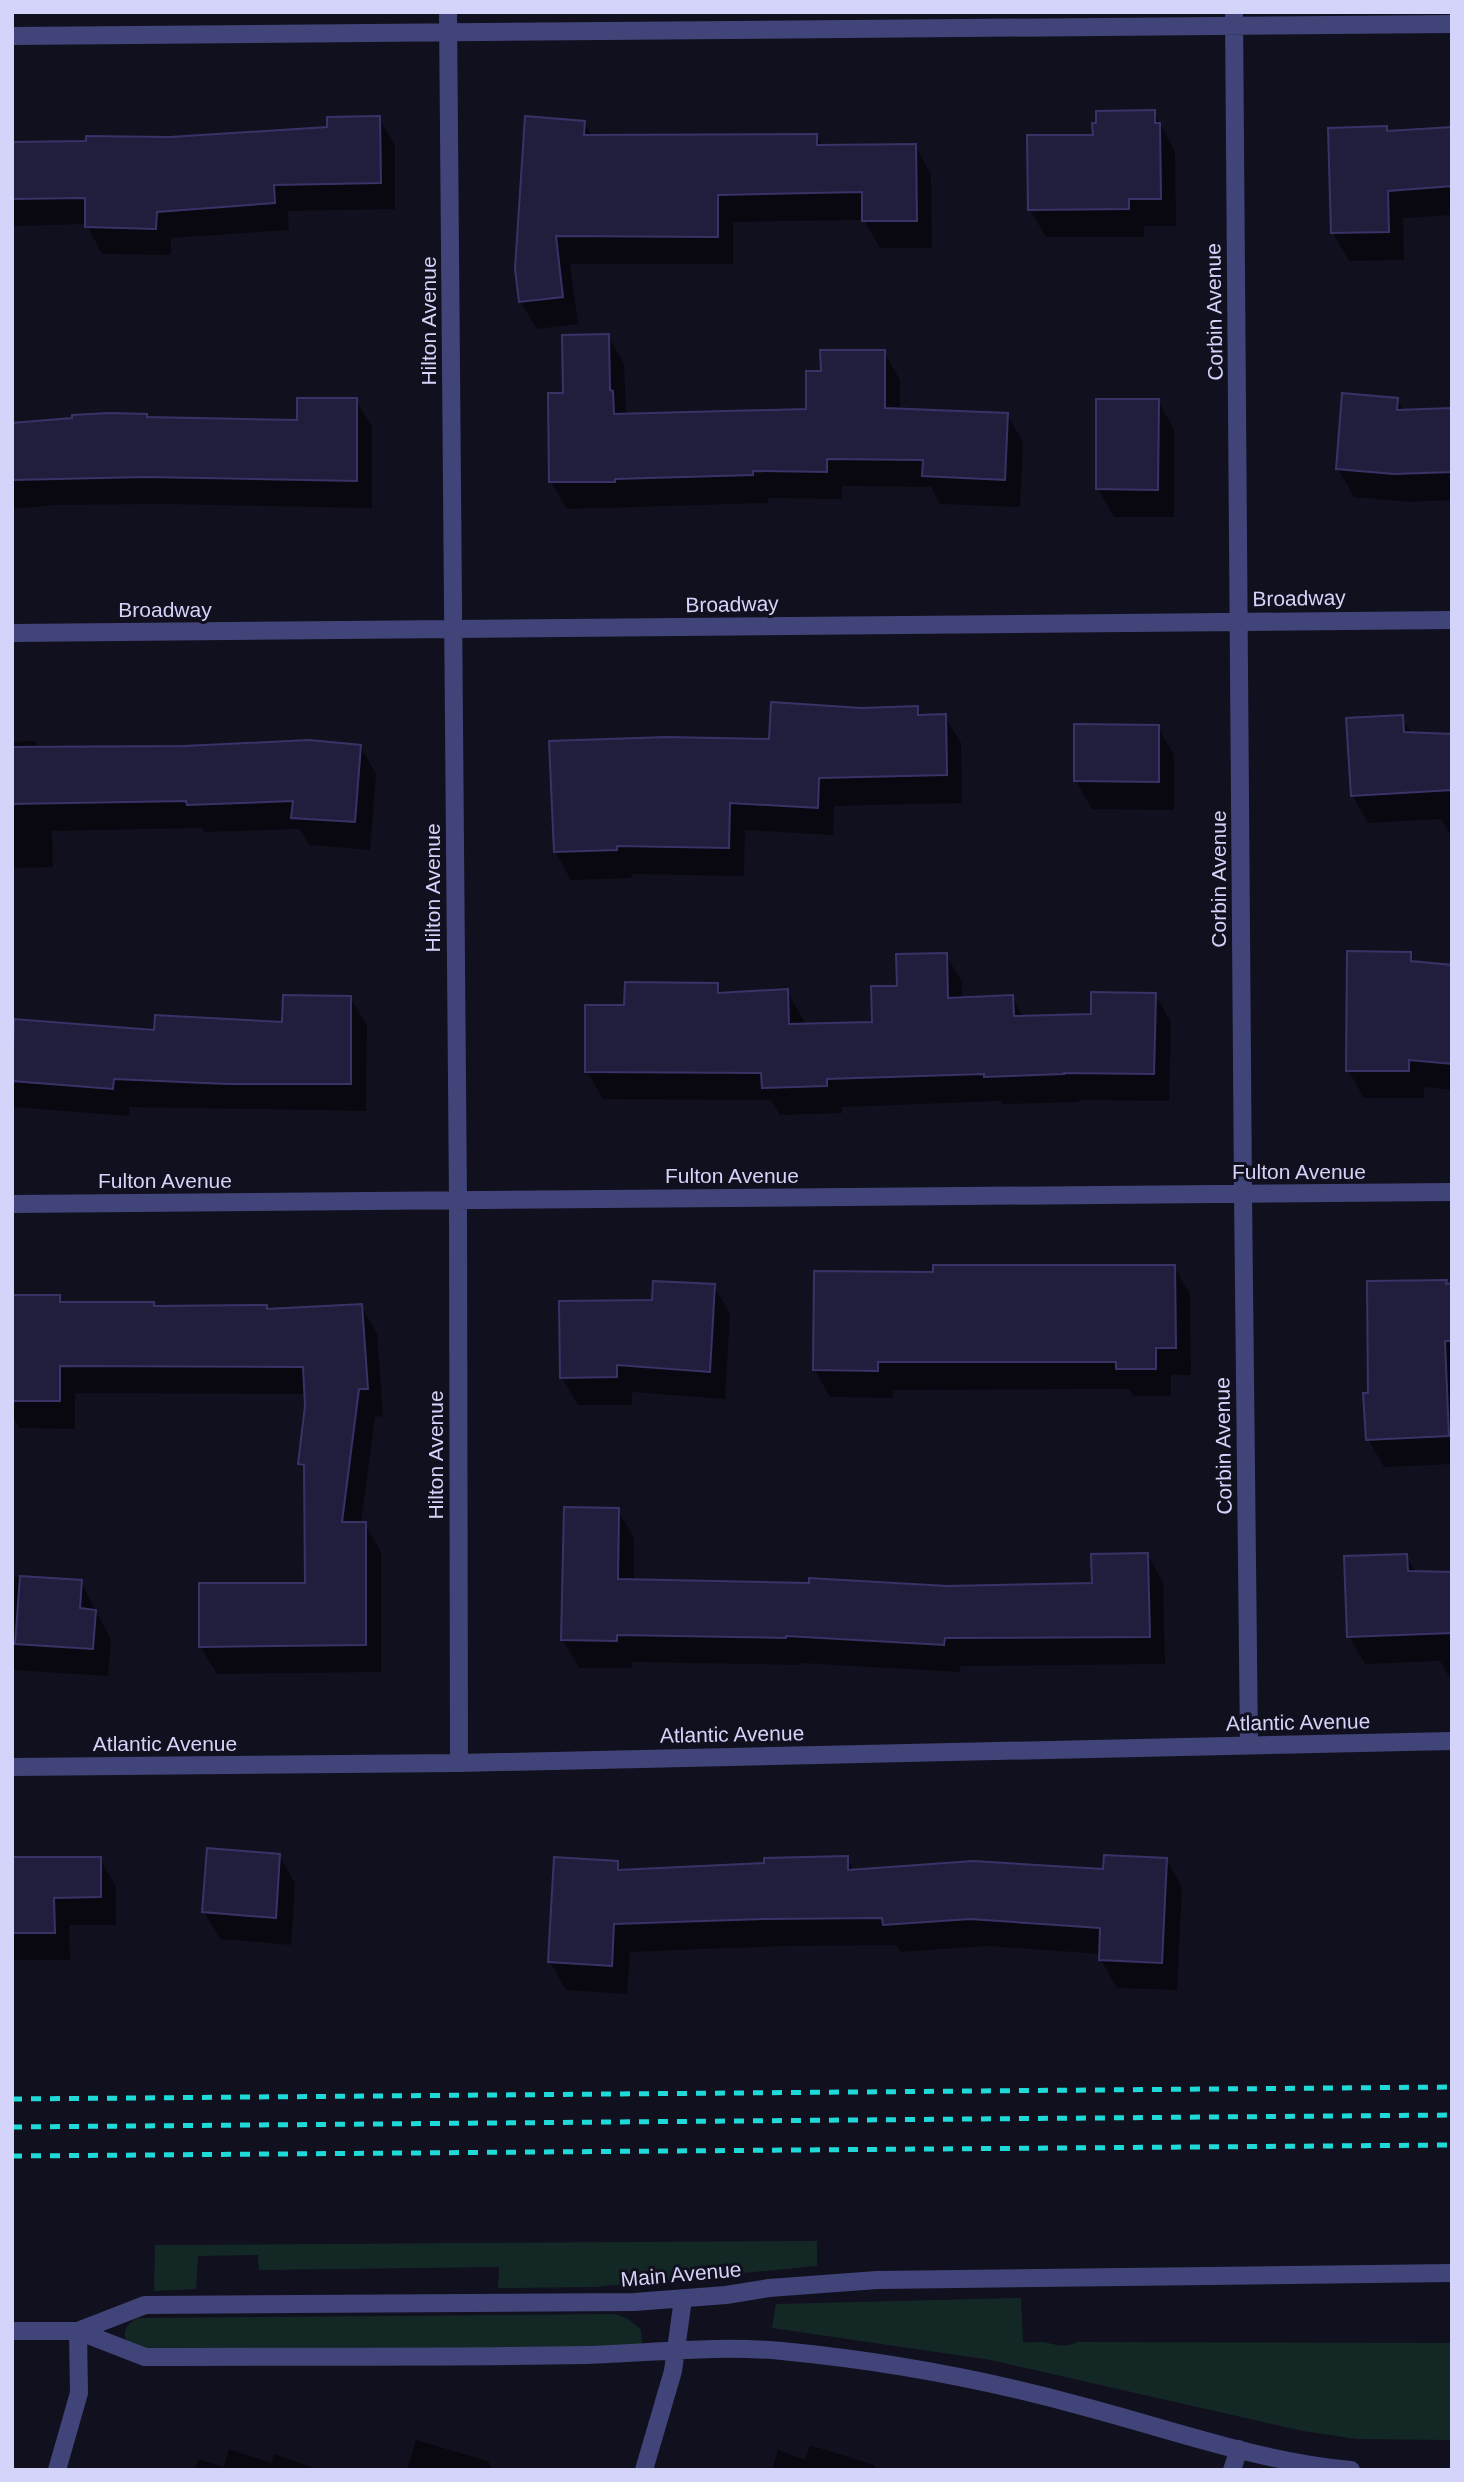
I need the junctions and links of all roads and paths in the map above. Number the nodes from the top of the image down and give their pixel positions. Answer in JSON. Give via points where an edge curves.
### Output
{"nodes":[{"id":1,"x":448,"y":12,"type":"edge"},
{"id":2,"x":1234,"y":19,"type":"edge"},
{"id":3,"x":1452,"y":24,"type":"edge"},
{"id":4,"x":448,"y":33,"type":"junction"},
{"id":5,"x":12,"y":36,"type":"edge"},
{"id":6,"x":1452,"y":620,"type":"edge"},
{"id":7,"x":1240,"y":621,"type":"junction"},
{"id":8,"x":453,"y":629,"type":"junction"},
{"id":9,"x":12,"y":633,"type":"edge"},
{"id":10,"x":1452,"y":1192,"type":"edge"},
{"id":11,"x":1242,"y":1194,"type":"junction"},
{"id":12,"x":458,"y":1200,"type":"junction"},
{"id":13,"x":12,"y":1204,"type":"edge"},
{"id":14,"x":1452,"y":1741,"type":"edge"},
{"id":15,"x":1249,"y":1745,"type":"junction"},
{"id":16,"x":459,"y":1763,"type":"junction"},
{"id":17,"x":12,"y":1767,"type":"edge"},
{"id":18,"x":1452,"y":2273,"type":"edge"},
{"id":19,"x":683,"y":2299,"type":"junction"},
{"id":20,"x":12,"y":2331,"type":"edge"},
{"id":21,"x":78,"y":2331,"type":"junction"},
{"id":22,"x":677,"y":2351,"type":"junction"},
{"id":23,"x":1239,"y":2449,"type":"junction"},
{"id":24,"x":57,"y":2470,"type":"edge"},
{"id":25,"x":644,"y":2470,"type":"edge"},
{"id":26,"x":1232,"y":2470,"type":"edge"},
{"id":27,"x":1351,"y":2470,"type":"edge"}],
"edges":[{"from":1,"to":4,"type":"street","name":"Hilton Avenue"},
{"from":2,"to":3,"type":"street"},
{"from":2,"to":4,"type":"street"},
{"from":2,"to":7,"type":"street","name":"Corbin Avenue"},
{"from":4,"to":5,"type":"street"},
{"from":4,"to":8,"type":"street","name":"Hilton Avenue"},
{"from":6,"to":7,"type":"street","name":"Broadway"},
{"from":7,"to":8,"type":"street","name":"Broadway"},
{"from":7,"to":11,"type":"street","name":"Corbin Avenue"},
{"from":8,"to":9,"type":"street","name":"Broadway"},
{"from":8,"to":12,"type":"street","name":"Hilton Avenue"},
{"from":10,"to":11,"type":"street","name":"Fulton Avenue"},
{"from":11,"to":12,"type":"street","name":"Fulton Avenue"},
{"from":11,"to":15,"type":"street","name":"Corbin Avenue"},
{"from":12,"to":13,"type":"street","name":"Fulton Avenue"},
{"from":12,"to":16,"type":"street","name":"Hilton Avenue"},
{"from":14,"to":15,"type":"street","name":"Atlantic Avenue"},
{"from":15,"to":16,"type":"street","name":"Atlantic Avenue"},
{"from":16,"to":17,"type":"street","name":"Atlantic Avenue"},
{"from":18,"to":19,"type":"street","name":"Main Avenue","via":[[877,2280]]},
{"from":19,"to":21,"type":"street","name":"Main Avenue","via":[[579,2304],[145,2305]]},
{"from":19,"to":22,"type":"street"},
{"from":20,"to":21,"type":"street","name":"Main Avenue"},
{"from":21,"to":22,"type":"street","name":"Main Avenue","via":[[145,2357]]},
{"from":21,"to":24,"type":"street","via":[[79,2393]]},
{"from":22,"to":23,"type":"street","name":"Main Avenue","via":[[781,2351],[945,2374]]},
{"from":22,"to":25,"type":"street"},
{"from":23,"to":26,"type":"street"},
{"from":23,"to":27,"type":"street","name":"Main Avenue"}]}
